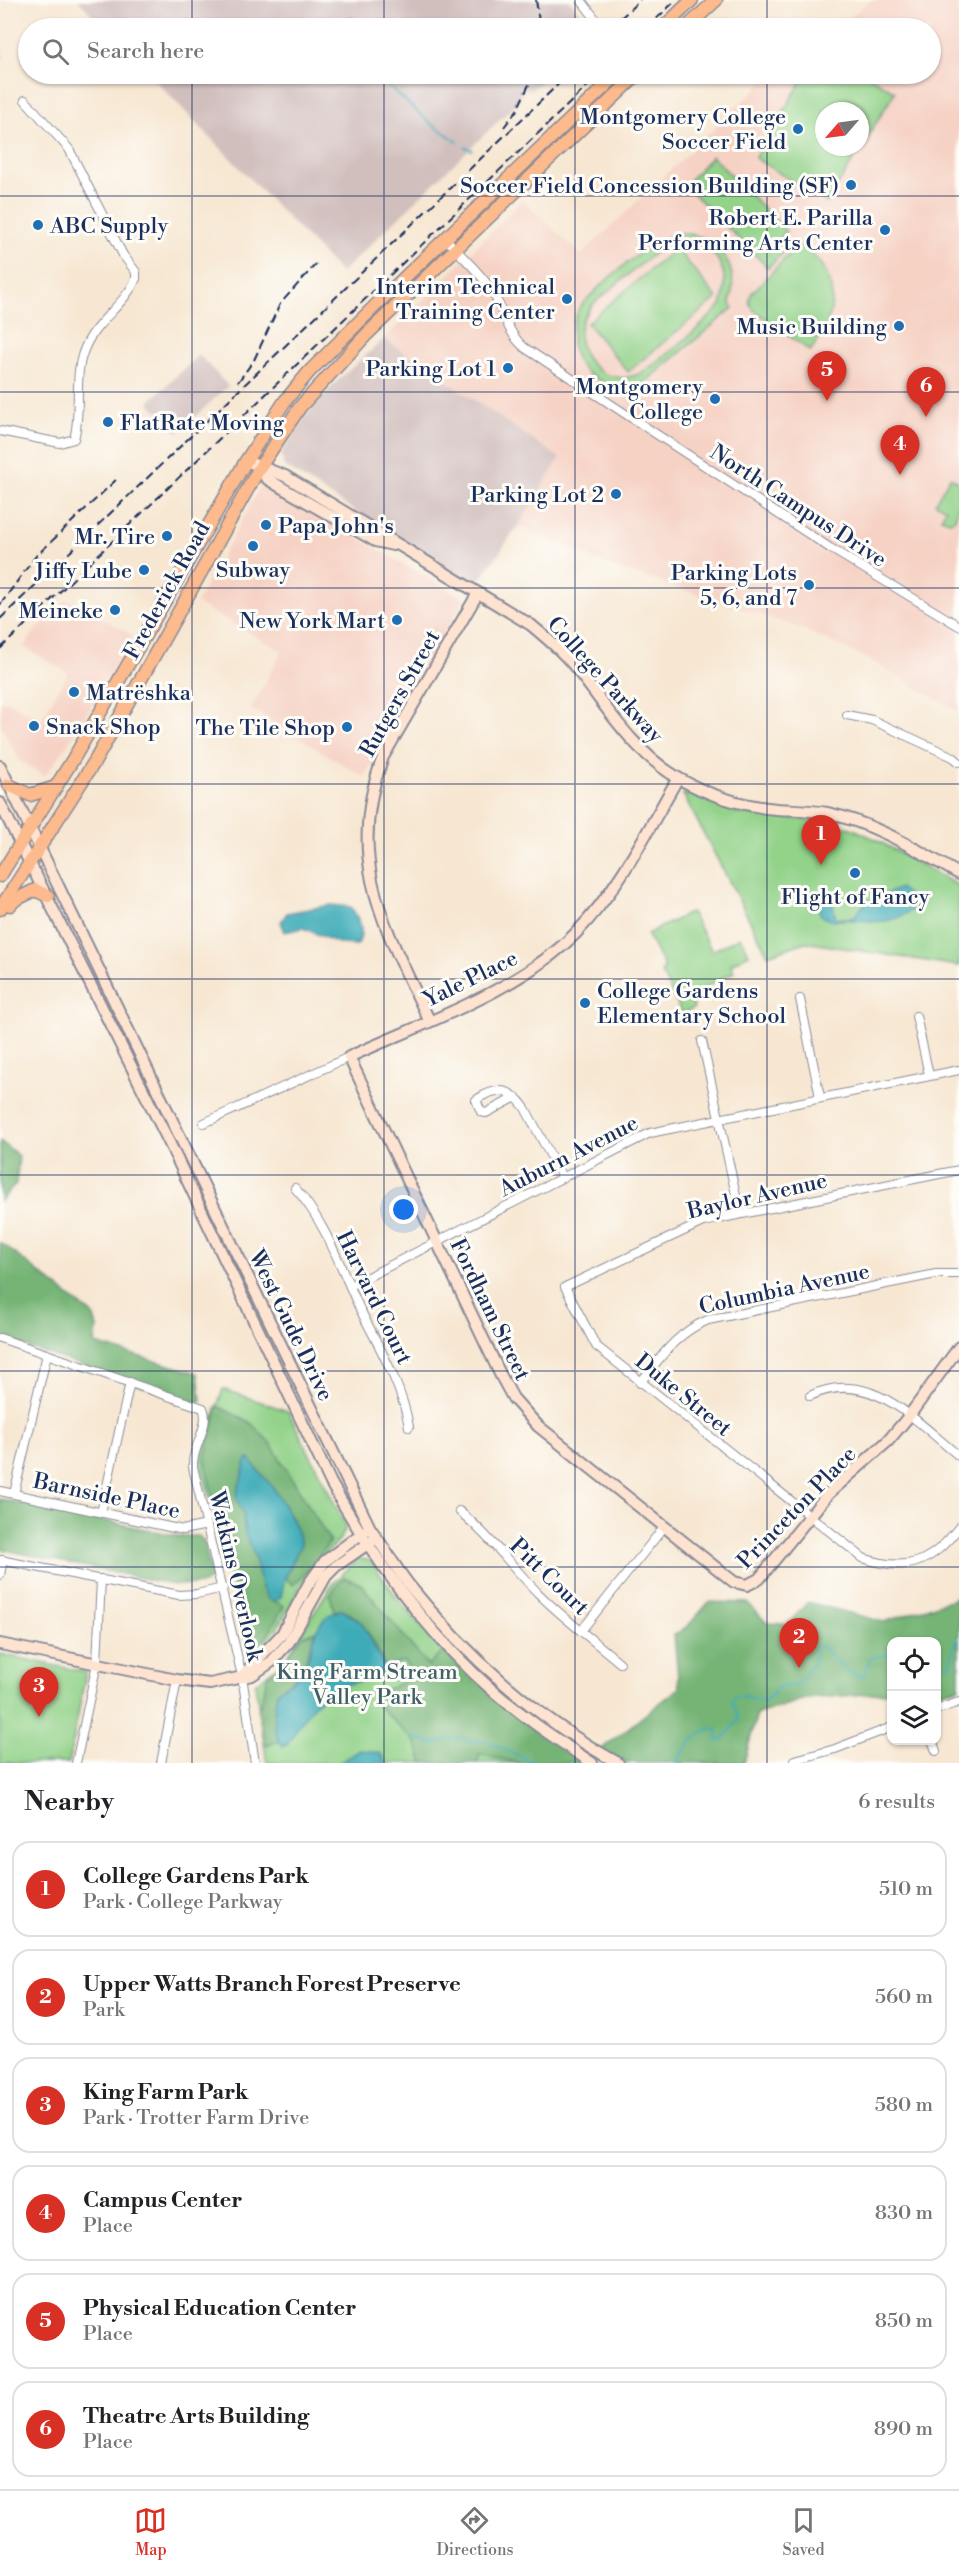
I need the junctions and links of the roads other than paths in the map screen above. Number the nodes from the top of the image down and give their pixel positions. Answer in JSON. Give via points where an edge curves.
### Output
{"nodes":[{"id":1,"x":581,"y":0,"type":"edge"},
{"id":2,"x":692,"y":0,"type":"edge"},
{"id":3,"x":716,"y":0,"type":"edge"},
{"id":4,"x":594,"y":17,"type":"dead end"},
{"id":5,"x":673,"y":18,"type":"edge"},
{"id":6,"x":697,"y":18,"type":"edge"},
{"id":7,"x":608,"y":84,"type":"edge"},
{"id":8,"x":629,"y":84,"type":"edge"},
{"id":9,"x":26,"y":100,"type":"dead end"},
{"id":10,"x":446,"y":239,"type":"junction"},
{"id":11,"x":455,"y":250,"type":"junction"},
{"id":12,"x":0,"y":431,"type":"edge"},
{"id":13,"x":246,"y":461,"type":"junction"},
{"id":14,"x":260,"y":467,"type":"junction"},
{"id":15,"x":478,"y":593,"type":"junction"},
{"id":16,"x":959,"y":626,"type":"edge"},
{"id":17,"x":847,"y":715,"type":"dead end"},
{"id":18,"x":959,"y":762,"type":"edge"},
{"id":19,"x":0,"y":766,"type":"edge"},
{"id":20,"x":678,"y":778,"type":"junction"},
{"id":21,"x":9,"y":785,"type":"junction"},
{"id":22,"x":56,"y":788,"type":"junction"},
{"id":23,"x":0,"y":803,"type":"edge"},
{"id":24,"x":30,"y":828,"type":"junction"},
{"id":25,"x":21,"y":844,"type":"junction"},
{"id":26,"x":41,"y":848,"type":"junction"},
{"id":27,"x":31,"y":864,"type":"junction"},
{"id":28,"x":959,"y":874,"type":"edge"},
{"id":29,"x":0,"y":876,"type":"edge"},
{"id":30,"x":48,"y":896,"type":"junction"},
{"id":31,"x":0,"y":911,"type":"edge"},
{"id":32,"x":800,"y":999,"type":"dead end"},
{"id":33,"x":916,"y":1016,"type":"dead end"},
{"id":34,"x":429,"y":1020,"type":"junction"},
{"id":35,"x":702,"y":1041,"type":"dead end"},
{"id":36,"x":350,"y":1057,"type":"junction"},
{"id":37,"x":959,"y":1070,"type":"edge"},
{"id":38,"x":929,"y":1075,"type":"junction"},
{"id":39,"x":516,"y":1097,"type":"junction"},
{"id":40,"x":820,"y":1097,"type":"junction"},
{"id":41,"x":720,"y":1118,"type":"junction"},
{"id":42,"x":204,"y":1123,"type":"dead end"},
{"id":43,"x":959,"y":1170,"type":"edge"},
{"id":44,"x":562,"y":1177,"type":"junction"},
{"id":45,"x":295,"y":1188,"type":"dead end"},
{"id":46,"x":740,"y":1213,"type":"junction"},
{"id":47,"x":438,"y":1243,"type":"junction"},
{"id":48,"x":959,"y":1274,"type":"edge"},
{"id":49,"x":574,"y":1284,"type":"joint"},
{"id":50,"x":350,"y":1286,"type":"junction"},
{"id":51,"x":0,"y":1338,"type":"edge"},
{"id":52,"x":959,"y":1347,"type":"edge"},
{"id":53,"x":47,"y":1354,"type":"junction"},
{"id":54,"x":130,"y":1382,"type":"junction"},
{"id":55,"x":640,"y":1383,"type":"junction"},
{"id":56,"x":810,"y":1396,"type":"dead end"},
{"id":57,"x":909,"y":1416,"type":"junction"},
{"id":58,"x":409,"y":1427,"type":"dead end"},
{"id":59,"x":959,"y":1456,"type":"edge"},
{"id":60,"x":0,"y":1491,"type":"edge"},
{"id":61,"x":14,"y":1494,"type":"junction"},
{"id":62,"x":459,"y":1511,"type":"dead end"},
{"id":63,"x":101,"y":1512,"type":"junction"},
{"id":64,"x":809,"y":1517,"type":"junction"},
{"id":65,"x":207,"y":1525,"type":"junction"},
{"id":66,"x":664,"y":1527,"type":"junction"},
{"id":67,"x":959,"y":1527,"type":"edge"},
{"id":68,"x":370,"y":1528,"type":"junction"},
{"id":69,"x":377,"y":1538,"type":"junction"},
{"id":70,"x":363,"y":1540,"type":"junction"},
{"id":71,"x":1,"y":1560,"type":"edge"},
{"id":72,"x":0,"y":1575,"type":"edge"},
{"id":73,"x":101,"y":1579,"type":"junction"},
{"id":74,"x":222,"y":1588,"type":"junction"},
{"id":75,"x":581,"y":1631,"type":"junction"},
{"id":76,"x":0,"y":1644,"type":"edge"},
{"id":77,"x":97,"y":1663,"type":"junction"},
{"id":78,"x":620,"y":1663,"type":"dead end"},
{"id":79,"x":242,"y":1676,"type":"junction"},
{"id":80,"x":177,"y":1680,"type":"junction"},
{"id":81,"x":959,"y":1702,"type":"edge"},
{"id":82,"x":941,"y":1708,"type":"edge"},
{"id":83,"x":887,"y":1729,"type":"edge"},
{"id":84,"x":934,"y":1745,"type":"edge"},
{"id":85,"x":936,"y":1750,"type":"dead end"},
{"id":86,"x":795,"y":1760,"type":"dead end"},
{"id":87,"x":76,"y":1763,"type":"edge"},
{"id":88,"x":161,"y":1763,"type":"edge"},
{"id":89,"x":255,"y":1763,"type":"edge"},
{"id":90,"x":592,"y":1763,"type":"edge"},
{"id":91,"x":618,"y":1763,"type":"edge"}],
"edges":[{"from":1,"to":4,"type":"street"},
{"from":2,"to":5,"type":"main road"},
{"from":3,"to":6,"type":"main road"},
{"from":7,"to":10,"type":"main road","name":"Frederick Road"},
{"from":8,"to":11,"type":"main road","name":"Frederick Road"},
{"from":9,"to":12,"type":"street","via":[[69,149],[123,255],[136,272],[136,279],[98,324],[82,352],[79,420],[74,439],[60,443]]},
{"from":10,"to":11,"type":"street","name":"North Campus Drive"},
{"from":10,"to":13,"type":"main road","name":"Frederick Road","via":[[309,372]]},
{"from":11,"to":14,"type":"main road","name":"Frederick Road","via":[[310,393]]},
{"from":11,"to":16,"type":"street","name":"North Campus Drive","via":[[491,290],[510,332],[525,348],[830,548]]},
{"from":13,"to":14,"type":"street","name":"College Parkway"},
{"from":13,"to":22,"type":"main road","name":"Frederick Road"},
{"from":14,"to":15,"type":"street","name":"College Parkway","via":[[266,478],[375,541],[399,547]]},
{"from":14,"to":26,"type":"main road","name":"Frederick Road","via":[[95,761]]},
{"from":15,"to":20,"type":"street","name":"College Parkway","via":[[554,644],[618,726],[647,756]]},
{"from":15,"to":34,"type":"street","name":"Rutgers Street","via":[[383,758],[373,783],[367,818],[373,892]]},
{"from":17,"to":18,"type":"street","via":[[872,720]]},
{"from":19,"to":21,"type":"street","name":"West Gude Drive"},
{"from":20,"to":28,"type":"street","name":"College Parkway","via":[[745,805],[825,812],[858,821]]},
{"from":20,"to":34,"type":"street","name":"Yale Place","via":[[615,884],[575,934],[522,976]]},
{"from":21,"to":22,"type":"main road","via":[[30,795]]},
{"from":21,"to":24,"type":"street","name":"West Gude Drive"},
{"from":22,"to":24,"type":"main road","name":"Frederick Road"},
{"from":23,"to":25,"type":"street","name":"West Gude Drive"},
{"from":24,"to":25,"type":"main road","name":"Frederick Road"},
{"from":24,"to":26,"type":"street","name":"West Gude Drive"},
{"from":25,"to":27,"type":"street","name":"West Gude Drive"},
{"from":25,"to":29,"type":"main road","name":"Frederick Road"},
{"from":26,"to":27,"type":"main road","name":"Frederick Road"},
{"from":26,"to":68,"type":"street","name":"West Gude Drive"},
{"from":27,"to":30,"type":"street","name":"West Gude Drive"},
{"from":27,"to":31,"type":"main road","name":"Frederick Road"},
{"from":30,"to":31,"type":"main road","via":[[35,890]]},
{"from":30,"to":70,"type":"street","name":"West Gude Drive","via":[[331,1483]]},
{"from":32,"to":40,"type":"street"},
{"from":33,"to":38,"type":"street"},
{"from":34,"to":36,"type":"street","name":"Yale Place"},
{"from":35,"to":41,"type":"street"},
{"from":36,"to":42,"type":"street","name":"Yale Place"},
{"from":36,"to":47,"type":"street","name":"Fordham Street"},
{"from":37,"to":38,"type":"street","name":"Auburn Avenue"},
{"from":38,"to":40,"type":"street","name":"Auburn Avenue"},
{"from":39,"to":39,"type":"street","via":[[494,1090],[476,1100],[475,1105],[486,1113]]},
{"from":39,"to":44,"type":"street"},
{"from":40,"to":41,"type":"street","name":"Auburn Avenue"},
{"from":41,"to":44,"type":"street","name":"Auburn Avenue","via":[[650,1133]]},
{"from":41,"to":46,"type":"street"},
{"from":43,"to":46,"type":"street","name":"Baylor Avenue"},
{"from":44,"to":47,"type":"street","name":"Auburn Avenue"},
{"from":45,"to":50,"type":"street","name":"Harvard Court","via":[[310,1205]]},
{"from":46,"to":49,"type":"street","name":"Baylor Avenue","via":[[703,1222]]},
{"from":47,"to":50,"type":"street","name":"Auburn Avenue"},
{"from":47,"to":66,"type":"street","name":"Fordham Street","via":[[520,1408]]},
{"from":48,"to":55,"type":"street","name":"Columbia Avenue","via":[[936,1274],[708,1320],[675,1338]]},
{"from":49,"to":55,"type":"street","name":"Duke Street","via":[[566,1287],[596,1346]]},
{"from":50,"to":58,"type":"street","name":"Harvard Court","via":[[405,1403]]},
{"from":51,"to":53,"type":"street"},
{"from":52,"to":57,"type":"street","name":"Princeton Place"},
{"from":53,"to":54,"type":"street"},
{"from":53,"to":61,"type":"street"},
{"from":54,"to":63,"type":"street"},
{"from":54,"to":65,"type":"street","name":"Watkins Overlook","via":[[203,1408],[206,1418],[192,1459]]},
{"from":55,"to":64,"type":"street","name":"Duke Street"},
{"from":56,"to":57,"type":"street","via":[[833,1387],[858,1387],[885,1398]]},
{"from":57,"to":59,"type":"street"},
{"from":57,"to":64,"type":"street","name":"Princeton Place"},
{"from":60,"to":61,"type":"street","name":"Barnside Place"},
{"from":61,"to":63,"type":"street","name":"Barnside Place"},
{"from":62,"to":75,"type":"street","name":"Pitt Court","via":[[479,1527],[540,1595]]},
{"from":63,"to":65,"type":"street","name":"Barnside Place","via":[[183,1530]]},
{"from":64,"to":66,"type":"street","name":"Princeton Place","via":[[759,1579],[747,1585],[734,1582]]},
{"from":64,"to":67,"type":"street","name":"Duke Street","via":[[863,1558],[884,1565],[924,1560],[938,1551]]},
{"from":65,"to":74,"type":"street","name":"Watkins Overlook"},
{"from":66,"to":75,"type":"street"},
{"from":68,"to":69,"type":"street","name":"West Gude Drive"},
{"from":68,"to":70,"type":"street"},
{"from":69,"to":70,"type":"street"},
{"from":69,"to":91,"type":"street","name":"West Gude Drive","via":[[407,1582],[470,1653],[532,1706]]},
{"from":70,"to":79,"type":"street","via":[[325,1561],[271,1662],[252,1675]]},
{"from":70,"to":90,"type":"street","name":"West Gude Drive","via":[[447,1647],[493,1690]]},
{"from":71,"to":72,"type":"street"},
{"from":71,"to":73,"type":"street"},
{"from":73,"to":74,"type":"street","via":[[187,1595]]},
{"from":73,"to":77,"type":"street"},
{"from":74,"to":79,"type":"street","name":"Watkins Overlook"},
{"from":75,"to":78,"type":"street","name":"Pitt Court"},
{"from":76,"to":77,"type":"street"},
{"from":77,"to":80,"type":"street"},
{"from":77,"to":87,"type":"street"},
{"from":79,"to":80,"type":"street","via":[[210,1684]]},
{"from":79,"to":89,"type":"street","name":"Watkins Overlook"},
{"from":80,"to":88,"type":"street"},
{"from":81,"to":82,"type":"street"},
{"from":83,"to":86,"type":"street"},
{"from":84,"to":85,"type":"street"}]}
